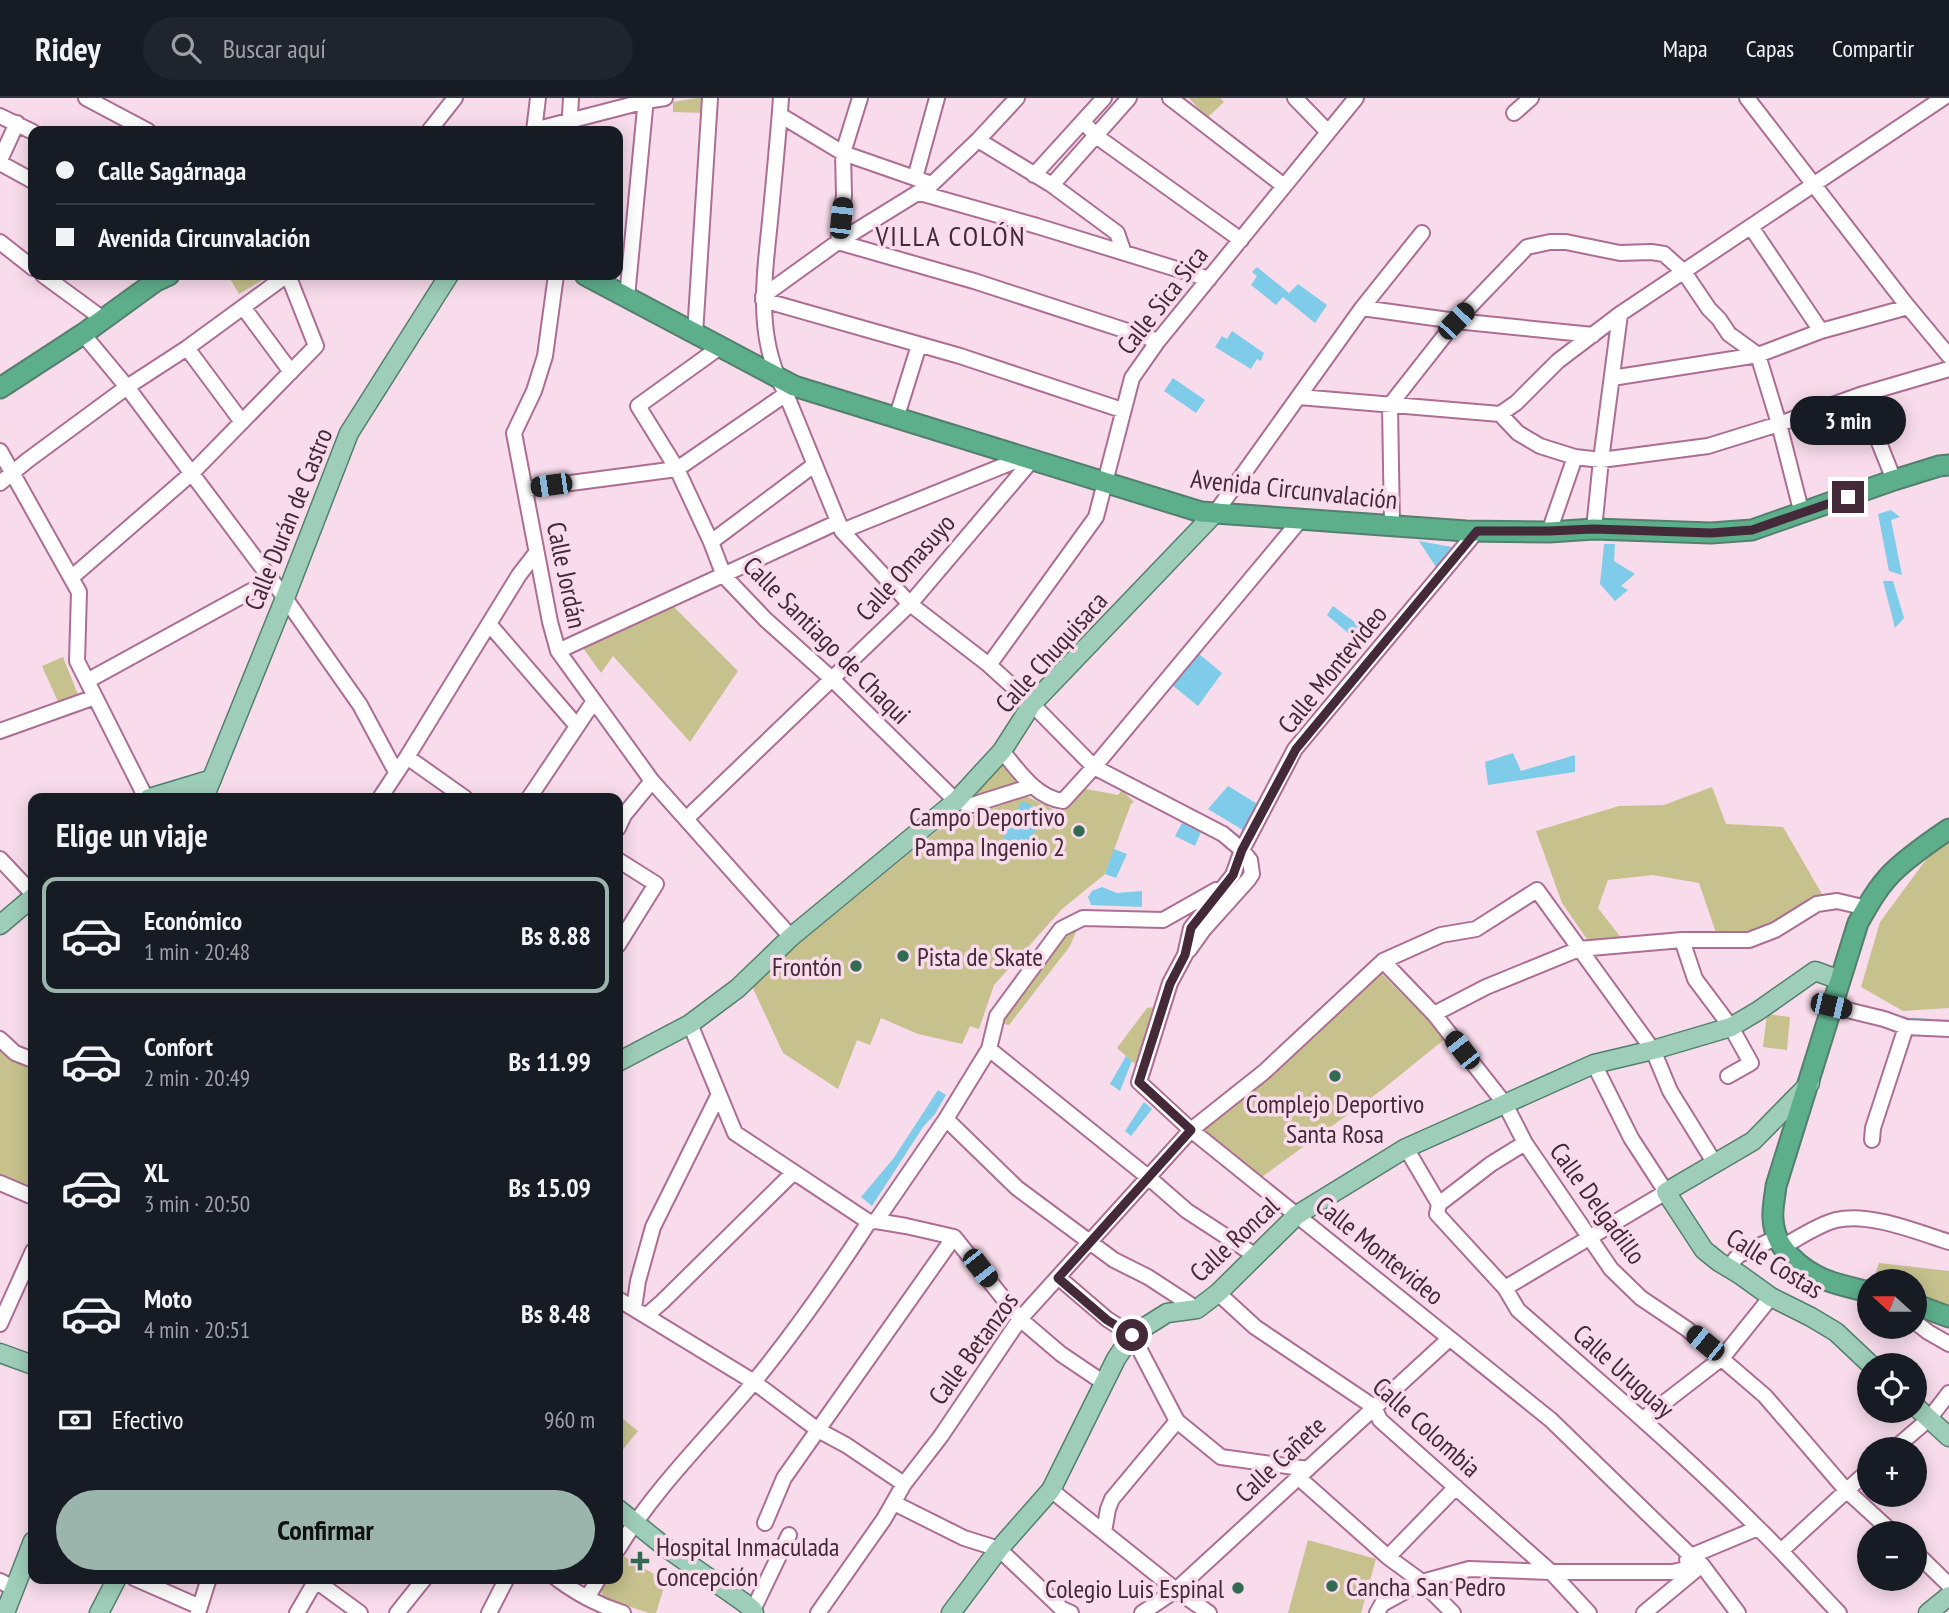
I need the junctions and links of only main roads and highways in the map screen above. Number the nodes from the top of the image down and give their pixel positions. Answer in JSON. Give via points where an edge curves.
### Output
{"nodes":[{"id":1,"x":158,"y":280,"type":"edge"},
{"id":2,"x":446,"y":280,"type":"edge"},
{"id":3,"x":595,"y":280,"type":"edge"},
{"id":4,"x":0,"y":388,"type":"edge"},
{"id":5,"x":1949,"y":465,"type":"edge"},
{"id":6,"x":1216,"y":512,"type":"junction"},
{"id":7,"x":212,"y":779,"type":"junction"},
{"id":8,"x":164,"y":793,"type":"edge"},
{"id":9,"x":206,"y":793,"type":"edge"},
{"id":10,"x":1949,"y":829,"type":"edge"},
{"id":11,"x":28,"y":900,"type":"edge"},
{"id":12,"x":0,"y":925,"type":"edge"},
{"id":13,"x":1840,"y":980,"type":"junction"},
{"id":14,"x":623,"y":1059,"type":"edge"},
{"id":15,"x":1810,"y":1083,"type":"junction"},
{"id":16,"x":1857,"y":1289,"type":"edge"},
{"id":17,"x":1927,"y":1309,"type":"edge"},
{"id":18,"x":1949,"y":1317,"type":"edge"},
{"id":19,"x":0,"y":1353,"type":"edge"},
{"id":20,"x":1858,"y":1353,"type":"edge"},
{"id":21,"x":28,"y":1363,"type":"edge"},
{"id":22,"x":1927,"y":1417,"type":"edge"},
{"id":23,"x":1949,"y":1437,"type":"edge"},
{"id":24,"x":623,"y":1513,"type":"edge"},
{"id":25,"x":28,"y":1549,"type":"edge"},
{"id":26,"x":114,"y":1584,"type":"edge"},
{"id":27,"x":7,"y":1585,"type":"edge"},
{"id":28,"x":1949,"y":1596,"type":"edge"},
{"id":29,"x":753,"y":1612,"type":"edge"},
{"id":30,"x":5,"y":1613,"type":"edge"},
{"id":31,"x":99,"y":1613,"type":"edge"},
{"id":32,"x":951,"y":1613,"type":"edge"},
{"id":33,"x":1928,"y":1613,"type":"edge"}],
"edges":[{"from":1,"to":4,"type":"highway"},
{"from":2,"to":7,"type":"main road","name":"Calle Durán de Castro","via":[[349,433]]},
{"from":3,"to":6,"type":"highway","name":"Avenida Circunvalación","via":[[781,385],[1201,512]]},
{"from":5,"to":6,"type":"highway","name":"Avenida Circunvalación","via":[[1752,530],[1711,533],[1477,531]]},
{"from":6,"to":14,"type":"main road","name":"Calle Chuquisaca","via":[[1032,704],[1002,751],[957,802],[791,937],[738,988],[690,1024]]},
{"from":7,"to":8,"type":"main road"},
{"from":7,"to":9,"type":"main road","name":"Calle Durán de Castro"},
{"from":10,"to":13,"type":"highway","via":[[1892,873],[1858,923]]},
{"from":11,"to":12,"type":"main road"},
{"from":13,"to":15,"type":"highway"},
{"from":13,"to":32,"type":"main road","name":"Calle Roncal","via":[[1815,971],[1731,1027],[1594,1064],[1406,1148],[1297,1214],[1197,1309],[1167,1313],[1132,1335],[1051,1490]]},
{"from":15,"to":16,"type":"highway","via":[[1776,1186],[1772,1217],[1779,1243],[1803,1269],[1825,1281]]},
{"from":15,"to":20,"type":"main road","name":"Calle Costas","via":[[1753,1140],[1666,1192],[1704,1250],[1772,1297],[1836,1332]]},
{"from":17,"to":18,"type":"highway"},
{"from":19,"to":21,"type":"main road"},
{"from":22,"to":23,"type":"main road"},
{"from":24,"to":29,"type":"main road"},
{"from":25,"to":27,"type":"main road"},
{"from":26,"to":31,"type":"main road"},
{"from":27,"to":30,"type":"main road"},
{"from":28,"to":33,"type":"main road"}]}
